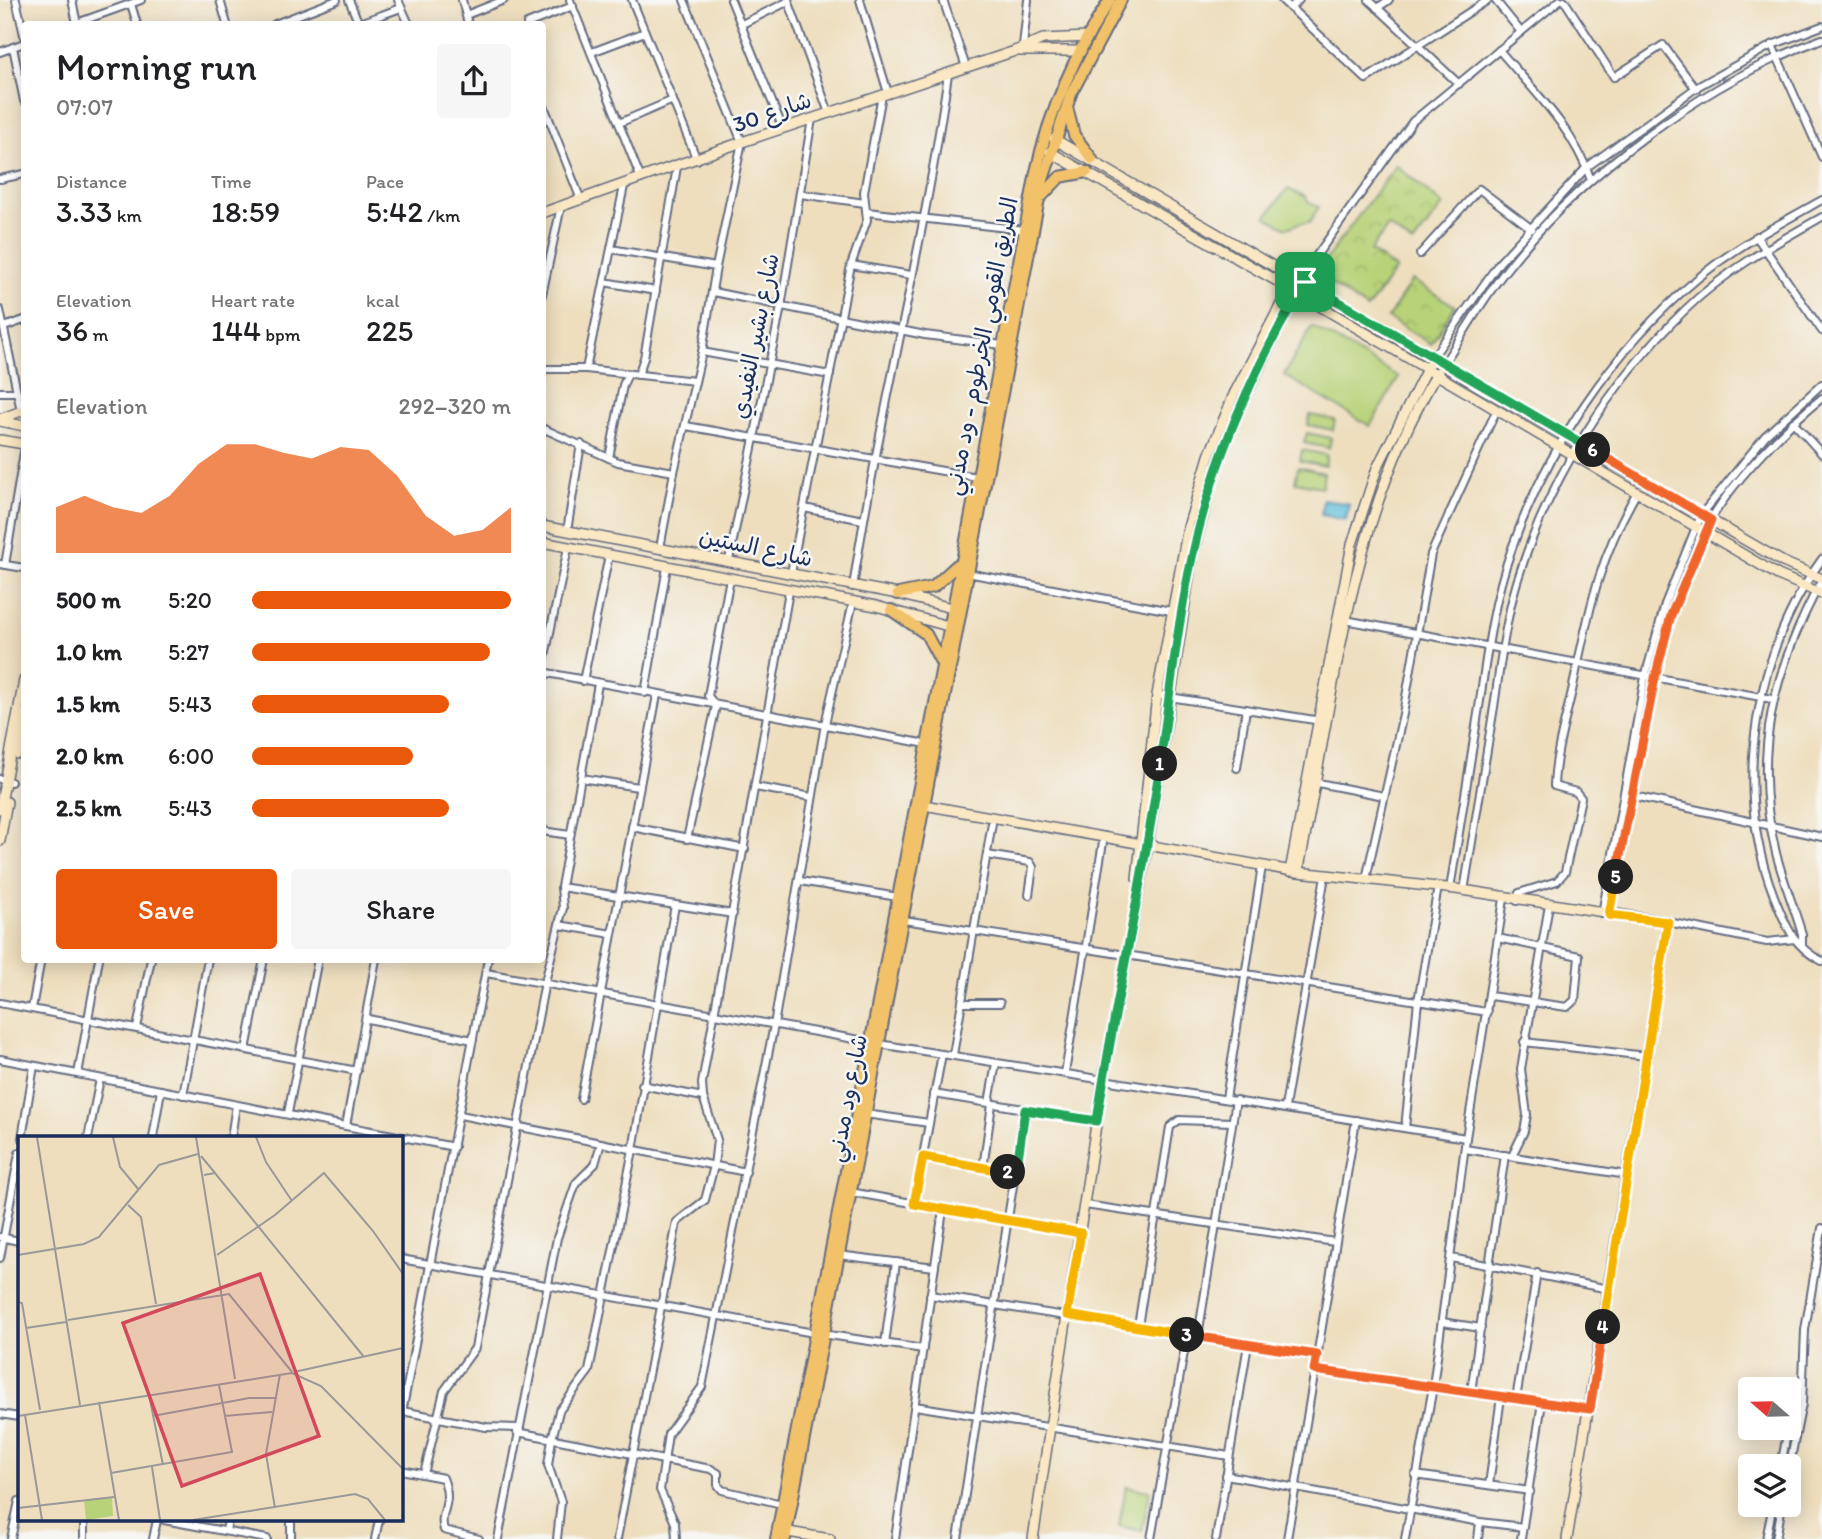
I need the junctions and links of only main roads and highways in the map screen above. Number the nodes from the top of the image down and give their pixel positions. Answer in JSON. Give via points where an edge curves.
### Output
{"nodes":[{"id":1,"x":1110,"y":0,"type":"edge"},
{"id":2,"x":1121,"y":0,"type":"edge"},
{"id":3,"x":1066,"y":105,"type":"junction"},
{"id":4,"x":1092,"y":159,"type":"road end"},
{"id":5,"x":1087,"y":172,"type":"road end"},
{"id":6,"x":1038,"y":201,"type":"junction"},
{"id":7,"x":961,"y":559,"type":"junction"},
{"id":8,"x":898,"y":594,"type":"road end"},
{"id":9,"x":891,"y":610,"type":"road end"},
{"id":10,"x":956,"y":610,"type":"junction"},
{"id":11,"x":946,"y":665,"type":"junction"},
{"id":12,"x":875,"y":1043,"type":"junction"},
{"id":13,"x":818,"y":1334,"type":"junction"},
{"id":14,"x":781,"y":1535,"type":"edge"}],
"edges":[{"from":1,"to":7,"type":"highway","name":"الطريق القومي الخرطوم - ود مدني","via":[[1081,51],[1043,144]]},
{"from":2,"to":3,"type":"highway","name":"الطريق القومي الخرطوم - ود مدني"},
{"from":3,"to":4,"type":"highway","via":[[1074,135]]},
{"from":3,"to":6,"type":"highway","name":"الطريق القومي الخرطوم - ود مدني"},
{"from":5,"to":6,"type":"highway","via":[[1060,177]]},
{"from":6,"to":10,"type":"highway","name":"الطريق القومي الخرطوم - ود مدني","via":[[968,573]]},
{"from":7,"to":8,"type":"highway","via":[[933,587]]},
{"from":7,"to":10,"type":"highway","name":"الطريق القومي الخرطوم - ود مدني"},
{"from":9,"to":11,"type":"highway","via":[[926,634]]},
{"from":10,"to":11,"type":"highway","name":"الطريق القومي الخرطوم - ود مدني"},
{"from":11,"to":12,"type":"highway","name":"شارع ود مدني","via":[[898,897]]},
{"from":11,"to":12,"type":"highway","name":"شارع ود مدني","via":[[904,920]]},
{"from":12,"to":13,"type":"highway","name":"شارع ود مدني"},
{"from":12,"to":13,"type":"highway","name":"شارع ود مدني","via":[[838,1255]]},
{"from":13,"to":14,"type":"highway","name":"شارع ود مدني"},
{"from":13,"to":14,"type":"highway","name":"شارع ود مدني","via":[[782,1504]]}]}
